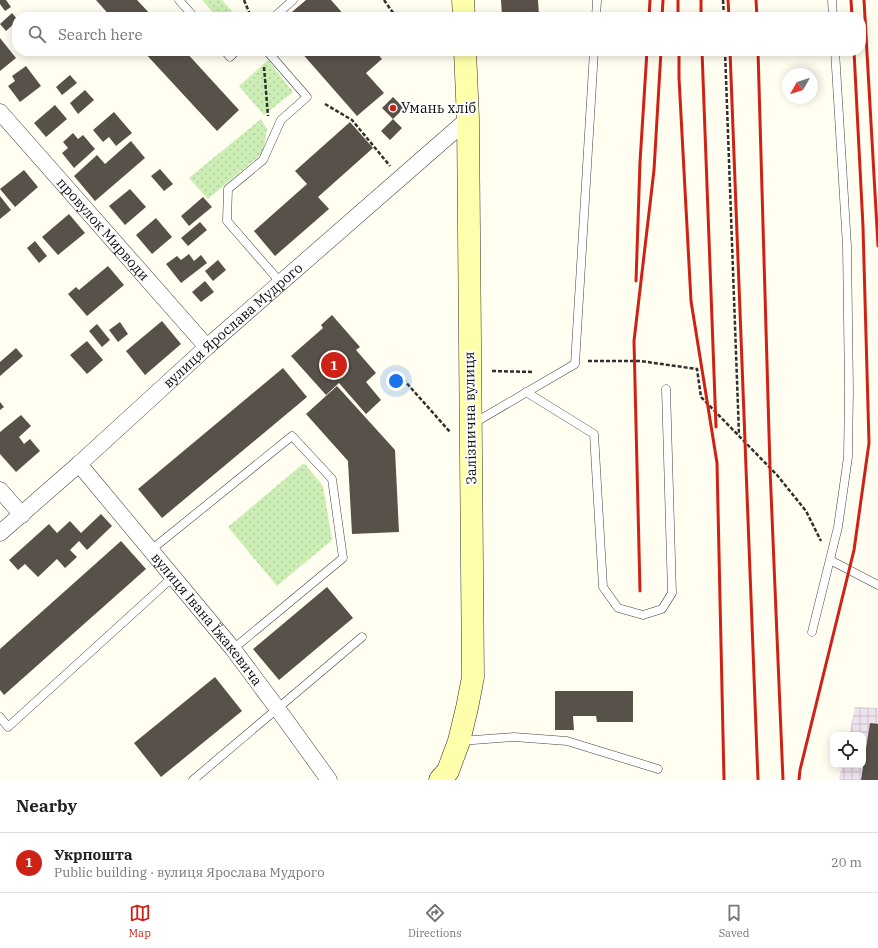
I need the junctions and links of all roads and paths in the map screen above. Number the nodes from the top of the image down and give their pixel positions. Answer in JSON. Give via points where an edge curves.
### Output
{"nodes":[{"id":1,"x":179,"y":0,"type":"edge"},
{"id":2,"x":244,"y":0,"type":"edge"},
{"id":3,"x":293,"y":0,"type":"edge"},
{"id":4,"x":384,"y":0,"type":"edge"},
{"id":5,"x":463,"y":0,"type":"edge"},
{"id":6,"x":597,"y":0,"type":"edge"},
{"id":7,"x":723,"y":0,"type":"edge"},
{"id":8,"x":832,"y":0,"type":"edge"},
{"id":9,"x":190,"y":12,"type":"edge"},
{"id":10,"x":249,"y":12,"type":"edge"},
{"id":11,"x":280,"y":12,"type":"edge"},
{"id":12,"x":392,"y":12,"type":"edge"},
{"id":13,"x":464,"y":12,"type":"edge"},
{"id":14,"x":596,"y":12,"type":"edge"},
{"id":15,"x":724,"y":12,"type":"edge"},
{"id":16,"x":833,"y":12,"type":"edge"},
{"id":17,"x":271,"y":56,"type":"edge"},
{"id":18,"x":465,"y":56,"type":"edge"},
{"id":19,"x":594,"y":56,"type":"edge"},
{"id":20,"x":725,"y":56,"type":"edge"},
{"id":21,"x":835,"y":56,"type":"edge"},
{"id":22,"x":264,"y":64,"type":"dead end"},
{"id":23,"x":325,"y":104,"type":"dead end"},
{"id":24,"x":0,"y":112,"type":"edge"},
{"id":25,"x":468,"y":119,"type":"junction"},
{"id":26,"x":268,"y":121,"type":"dead end"},
{"id":27,"x":392,"y":168,"type":"dead end"},
{"id":28,"x":280,"y":283,"type":"junction"},
{"id":29,"x":208,"y":347,"type":"junction"},
{"id":30,"x":575,"y":364,"type":"junction"},
{"id":31,"x":492,"y":371,"type":"dead end"},
{"id":32,"x":536,"y":372,"type":"dead end"},
{"id":33,"x":403,"y":379,"type":"dead end"},
{"id":34,"x":666,"y":389,"type":"dead end"},
{"id":35,"x":526,"y":392,"type":"junction"},
{"id":36,"x":470,"y":425,"type":"junction"},
{"id":37,"x":450,"y":432,"type":"dead end"},
{"id":38,"x":739,"y":435,"type":"junction"},
{"id":39,"x":79,"y":464,"type":"junction"},
{"id":40,"x":0,"y":490,"type":"edge"},
{"id":41,"x":22,"y":515,"type":"junction"},
{"id":42,"x":0,"y":533,"type":"edge"},
{"id":43,"x":151,"y":550,"type":"junction"},
{"id":44,"x":830,"y":560,"type":"junction"},
{"id":45,"x":173,"y":577,"type":"junction"},
{"id":46,"x":878,"y":585,"type":"edge"},
{"id":47,"x":812,"y":632,"type":"dead end"},
{"id":48,"x":362,"y":637,"type":"dead end"},
{"id":49,"x":233,"y":649,"type":"junction"},
{"id":50,"x":277,"y":708,"type":"junction"},
{"id":51,"x":0,"y":717,"type":"edge"},
{"id":52,"x":459,"y":741,"type":"junction"},
{"id":53,"x":658,"y":769,"type":"dead end"},
{"id":54,"x":446,"y":777,"type":"edge"},
{"id":55,"x":192,"y":780,"type":"edge"},
{"id":56,"x":329,"y":780,"type":"edge"}],
"edges":[{"from":1,"to":9,"type":"lane"},
{"from":2,"to":10,"type":"path"},
{"from":3,"to":11,"type":"lane"},
{"from":4,"to":12,"type":"path"},
{"from":5,"to":13,"type":"main road"},
{"from":6,"to":14,"type":"lane"},
{"from":7,"to":15,"type":"path"},
{"from":8,"to":16,"type":"lane"},
{"from":17,"to":28,"type":"lane","via":[[307,97],[281,120],[263,160],[228,189],[227,221]]},
{"from":18,"to":25,"type":"main road","name":"Залізнична вулиця"},
{"from":19,"to":30,"type":"lane"},
{"from":20,"to":38,"type":"path"},
{"from":21,"to":44,"type":"lane","via":[[847,246],[849,390],[848,458],[838,527]]},
{"from":22,"to":26,"type":"path"},
{"from":23,"to":27,"type":"path","via":[[352,120]]},
{"from":24,"to":29,"type":"street","name":"провулок Мирводи"},
{"from":25,"to":28,"type":"street","name":"вулиця Ярослава Мудрого"},
{"from":25,"to":36,"type":"main road","name":"Залізнична вулиця"},
{"from":28,"to":29,"type":"street","name":"вулиця Ярослава Мудрого"},
{"from":29,"to":39,"type":"street","name":"вулиця Ярослава Мудрого"},
{"from":30,"to":35,"type":"lane"},
{"from":30,"to":38,"type":"path","via":[[586,361],[640,361],[697,369],[701,397]]},
{"from":31,"to":32,"type":"path"},
{"from":33,"to":37,"type":"path"},
{"from":34,"to":35,"type":"lane","via":[[672,592],[662,609],[643,615],[618,608],[603,587],[594,434]]},
{"from":35,"to":36,"type":"lane"},
{"from":36,"to":52,"type":"main road","name":"Залізнична вулиця","via":[[473,677]]},
{"from":38,"to":44,"type":"path","via":[[778,475],[806,511]]},
{"from":39,"to":41,"type":"street","name":"вулиця Ярослава Мудрого"},
{"from":39,"to":43,"type":"street","name":"вулиця Івана Їжакевича"},
{"from":40,"to":41,"type":"street"},
{"from":41,"to":42,"type":"street","name":"вулиця Ярослава Мудрого"},
{"from":43,"to":45,"type":"street","name":"вулиця Івана Їжакевича"},
{"from":43,"to":49,"type":"lane","via":[[292,436],[332,479],[343,558]]},
{"from":44,"to":46,"type":"lane"},
{"from":44,"to":47,"type":"lane"},
{"from":45,"to":49,"type":"street","name":"вулиця Івана Їжакевича"},
{"from":45,"to":51,"type":"lane","via":[[8,727]]},
{"from":48,"to":50,"type":"lane"},
{"from":49,"to":50,"type":"street","name":"вулиця Івана Їжакевича"},
{"from":50,"to":55,"type":"lane"},
{"from":50,"to":56,"type":"street","name":"вулиця Івана Їжакевича"},
{"from":52,"to":53,"type":"lane","via":[[514,737],[567,741]]},
{"from":52,"to":54,"type":"main road","name":"Залізнична вулиця"}]}
